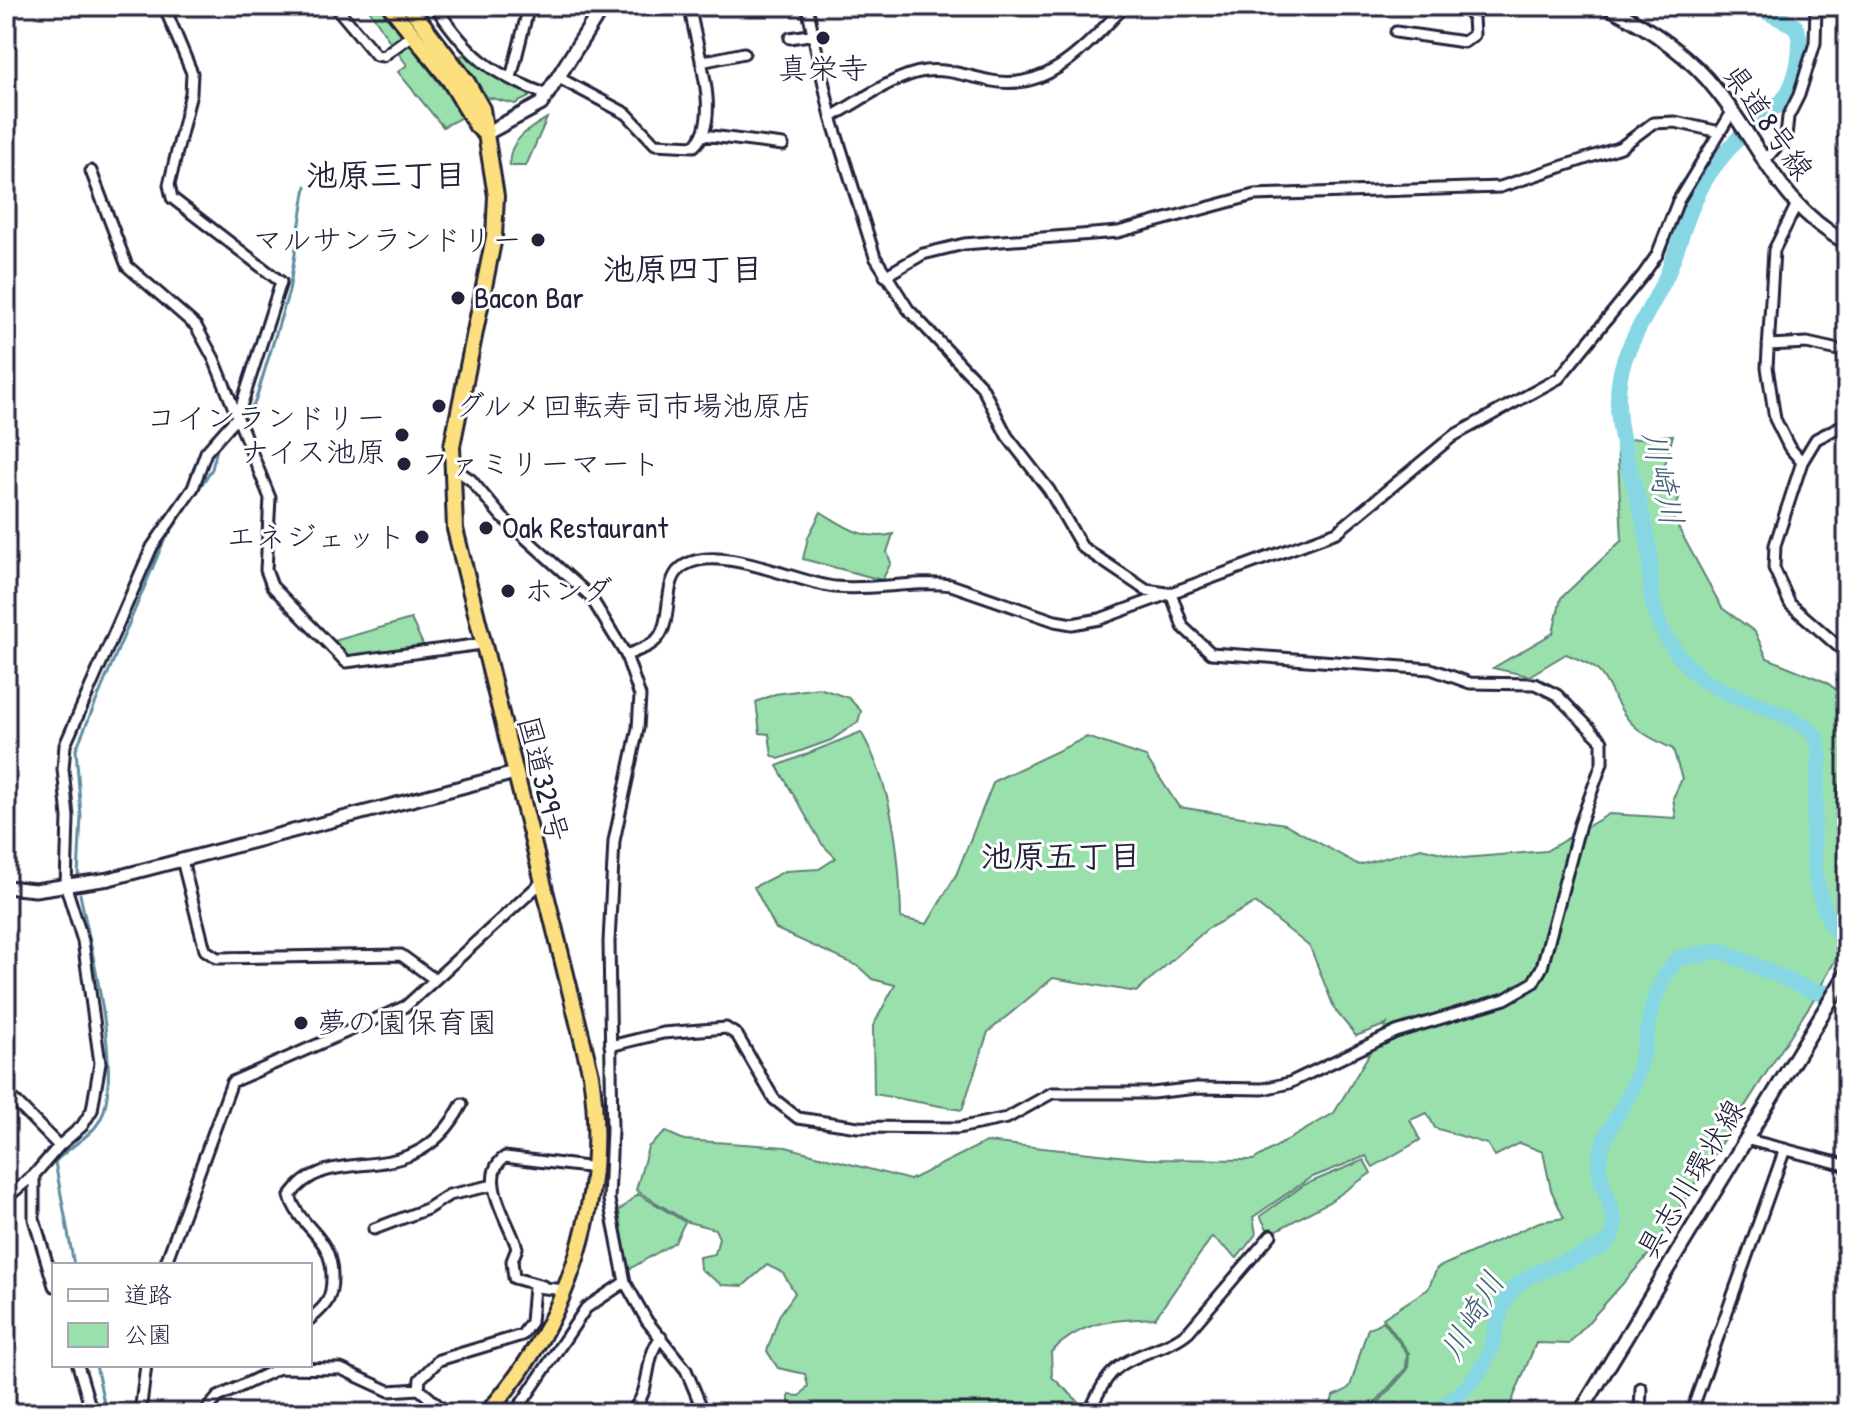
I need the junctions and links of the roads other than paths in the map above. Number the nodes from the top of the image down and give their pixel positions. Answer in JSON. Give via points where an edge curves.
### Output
{"nodes":[{"id":1,"x":164,"y":6,"type":"edge"},
{"id":2,"x":335,"y":6,"type":"edge"},
{"id":3,"x":390,"y":6,"type":"edge"},
{"id":4,"x":409,"y":6,"type":"edge"},
{"id":5,"x":435,"y":6,"type":"edge"},
{"id":6,"x":529,"y":6,"type":"edge"},
{"id":7,"x":603,"y":6,"type":"edge"},
{"id":8,"x":690,"y":6,"type":"edge"},
{"id":9,"x":807,"y":6,"type":"edge"},
{"id":10,"x":1125,"y":6,"type":"edge"},
{"id":11,"x":1462,"y":6,"type":"edge"},
{"id":12,"x":1606,"y":6,"type":"edge"},
{"id":13,"x":1816,"y":6,"type":"edge"},
{"id":14,"x":1396,"y":32,"type":"dead end"},
{"id":15,"x":815,"y":34,"type":"junction"},
{"id":16,"x":412,"y":35,"type":"junction"},
{"id":17,"x":790,"y":38,"type":"dead end"},
{"id":18,"x":462,"y":46,"type":"junction"},
{"id":19,"x":744,"y":53,"type":"dead end"},
{"id":20,"x":449,"y":59,"type":"junction"},
{"id":21,"x":701,"y":62,"type":"junction"},
{"id":22,"x":511,"y":78,"type":"junction"},
{"id":23,"x":559,"y":78,"type":"junction"},
{"id":24,"x":548,"y":95,"type":"junction"},
{"id":25,"x":831,"y":117,"type":"junction"},
{"id":26,"x":1735,"y":117,"type":"junction"},
{"id":27,"x":1720,"y":132,"type":"junction"},
{"id":28,"x":485,"y":134,"type":"junction"},
{"id":29,"x":703,"y":135,"type":"junction"},
{"id":30,"x":783,"y":145,"type":"dead end"},
{"id":31,"x":1762,"y":160,"type":"junction"},
{"id":32,"x":91,"y":171,"type":"dead end"},
{"id":33,"x":1796,"y":206,"type":"junction"},
{"id":34,"x":1847,"y":243,"type":"edge"},
{"id":35,"x":885,"y":276,"type":"junction"},
{"id":36,"x":1768,"y":345,"type":"junction"},
{"id":37,"x":1847,"y":352,"type":"edge"},
{"id":38,"x":238,"y":416,"type":"junction"},
{"id":39,"x":1847,"y":423,"type":"edge"},
{"id":40,"x":1802,"y":462,"type":"junction"},
{"id":41,"x":451,"y":466,"type":"junction"},
{"id":42,"x":1171,"y":593,"type":"junction"},
{"id":43,"x":482,"y":644,"type":"junction"},
{"id":44,"x":1847,"y":654,"type":"edge"},
{"id":45,"x":626,"y":655,"type":"junction"},
{"id":46,"x":515,"y":773,"type":"junction"},
{"id":47,"x":182,"y":860,"type":"junction"},
{"id":48,"x":543,"y":881,"type":"junction"},
{"id":49,"x":6,"y":887,"type":"edge"},
{"id":50,"x":66,"y":887,"type":"junction"},
{"id":51,"x":1847,"y":973,"type":"edge"},
{"id":52,"x":434,"y":979,"type":"junction"},
{"id":53,"x":610,"y":1046,"type":"junction"},
{"id":54,"x":6,"y":1092,"type":"edge"},
{"id":55,"x":462,"y":1104,"type":"dead end"},
{"id":56,"x":604,"y":1131,"type":"junction"},
{"id":57,"x":1745,"y":1139,"type":"junction"},
{"id":58,"x":59,"y":1146,"type":"junction"},
{"id":59,"x":1785,"y":1149,"type":"junction"},
{"id":60,"x":595,"y":1168,"type":"junction"},
{"id":61,"x":1847,"y":1169,"type":"edge"},
{"id":62,"x":34,"y":1175,"type":"junction"},
{"id":63,"x":494,"y":1185,"type":"junction"},
{"id":64,"x":6,"y":1198,"type":"edge"},
{"id":65,"x":374,"y":1229,"type":"dead end"},
{"id":66,"x":1271,"y":1235,"type":"dead end"},
{"id":67,"x":166,"y":1263,"type":"edge"},
{"id":68,"x":52,"y":1279,"type":"edge"},
{"id":69,"x":625,"y":1282,"type":"junction"},
{"id":70,"x":543,"y":1286,"type":"junction"},
{"id":71,"x":566,"y":1290,"type":"junction"},
{"id":72,"x":312,"y":1317,"type":"edge"},
{"id":73,"x":661,"y":1337,"type":"junction"},
{"id":74,"x":79,"y":1367,"type":"edge"},
{"id":75,"x":146,"y":1367,"type":"edge"},
{"id":76,"x":278,"y":1367,"type":"edge"},
{"id":77,"x":300,"y":1367,"type":"edge"},
{"id":78,"x":1641,"y":1388,"type":"dead end"},
{"id":79,"x":419,"y":1389,"type":"junction"},
{"id":80,"x":6,"y":1400,"type":"edge"},
{"id":81,"x":19,"y":1413,"type":"edge"},
{"id":82,"x":92,"y":1413,"type":"edge"},
{"id":83,"x":140,"y":1413,"type":"edge"},
{"id":84,"x":204,"y":1413,"type":"edge"},
{"id":85,"x":447,"y":1413,"type":"edge"},
{"id":86,"x":487,"y":1413,"type":"edge"},
{"id":87,"x":515,"y":1413,"type":"edge"},
{"id":88,"x":629,"y":1413,"type":"edge"},
{"id":89,"x":704,"y":1413,"type":"edge"},
{"id":90,"x":1089,"y":1413,"type":"edge"},
{"id":91,"x":1580,"y":1413,"type":"edge"},
{"id":92,"x":1640,"y":1413,"type":"edge"},
{"id":93,"x":1691,"y":1413,"type":"edge"}],
"edges":[{"from":1,"to":38,"type":"street","via":[[192,73],[169,185],[172,198],[281,282]]},
{"from":2,"to":16,"type":"street","via":[[376,55],[383,56]]},
{"from":3,"to":16,"type":"highway","name":"国道329号"},
{"from":4,"to":20,"type":"highway","name":"国道329号"},
{"from":5,"to":18,"type":"street"},
{"from":6,"to":22,"type":"street"},
{"from":7,"to":23,"type":"main road"},
{"from":8,"to":21,"type":"street"},
{"from":9,"to":15,"type":"street"},
{"from":10,"to":25,"type":"street","via":[[1067,64],[1048,75],[997,82],[926,71]]},
{"from":11,"to":14,"type":"street","via":[[1473,17],[1474,35],[1464,42]]},
{"from":12,"to":26,"type":"main road","name":"県道8号線","via":[[1675,48],[1716,89]]},
{"from":13,"to":31,"type":"street","via":[[1815,43],[1786,136]]},
{"from":15,"to":17,"type":"street"},
{"from":15,"to":25,"type":"street"},
{"from":16,"to":28,"type":"highway","name":"国道329号"},
{"from":18,"to":20,"type":"street"},
{"from":18,"to":22,"type":"street","via":[[485,66]]},
{"from":19,"to":21,"type":"street"},
{"from":20,"to":28,"type":"highway","name":"国道329号","via":[[482,109]]},
{"from":21,"to":29,"type":"street","via":[[707,102]]},
{"from":22,"to":24,"type":"street"},
{"from":23,"to":24,"type":"main road"},
{"from":23,"to":29,"type":"street","via":[[627,114],[655,144],[687,148]]},
{"from":24,"to":28,"type":"main road","via":[[527,114]]},
{"from":25,"to":35,"type":"street"},
{"from":26,"to":27,"type":"street"},
{"from":26,"to":31,"type":"main road","name":"県道8号線"},
{"from":27,"to":35,"type":"street","via":[[1653,123],[1621,147],[1500,187],[1254,195],[1118,232],[964,244],[923,254]]},
{"from":27,"to":42,"type":"street","via":[[1678,201],[1657,255],[1559,378],[1453,436],[1337,532]]},
{"from":28,"to":41,"type":"highway","name":"国道329号","via":[[495,182],[494,237]]},
{"from":29,"to":30,"type":"street"},
{"from":31,"to":33,"type":"main road","name":"県道8号線"},
{"from":32,"to":38,"type":"street","via":[[127,266],[196,326]]},
{"from":33,"to":34,"type":"main road","name":"県道8号線"},
{"from":33,"to":36,"type":"street","via":[[1774,250]]},
{"from":35,"to":42,"type":"street","via":[[908,309],[982,387],[1007,436],[1049,490],[1082,547],[1146,590]]},
{"from":36,"to":37,"type":"street","via":[[1807,343]]},
{"from":36,"to":40,"type":"street","via":[[1775,419]]},
{"from":38,"to":43,"type":"street","via":[[270,498],[266,570],[272,586],[346,662]]},
{"from":38,"to":50,"type":"street","via":[[206,452],[193,488],[152,547],[65,745]]},
{"from":39,"to":40,"type":"street","via":[[1816,439]]},
{"from":40,"to":44,"type":"street","via":[[1775,545],[1774,568],[1790,604]]},
{"from":41,"to":43,"type":"highway","name":"国道329号","via":[[457,545]]},
{"from":41,"to":45,"type":"street","via":[[578,582]]},
{"from":42,"to":45,"type":"street","via":[[1072,624],[951,585],[834,587],[758,566],[697,561],[674,578],[658,638]]},
{"from":42,"to":53,"type":"street","via":[[1183,627],[1211,653],[1431,669],[1470,683],[1535,684],[1557,695],[1591,729],[1602,741],[1602,763],[1533,983],[1505,999],[1383,1037],[1274,1087],[1052,1093],[1007,1118],[958,1128],[858,1127],[798,1118],[774,1099],[737,1035],[726,1028],[663,1033]]},
{"from":43,"to":46,"type":"highway","name":"国道329号"},
{"from":45,"to":53,"type":"street","via":[[641,705],[614,841]]},
{"from":46,"to":47,"type":"street"},
{"from":46,"to":48,"type":"highway","name":"国道329号"},
{"from":47,"to":50,"type":"street"},
{"from":47,"to":52,"type":"street","via":[[205,950],[217,958],[401,955]]},
{"from":48,"to":52,"type":"street"},
{"from":48,"to":56,"type":"highway","name":"国道329号"},
{"from":49,"to":50,"type":"street"},
{"from":50,"to":58,"type":"street","via":[[83,941],[100,1063],[92,1110]]},
{"from":51,"to":57,"type":"main road","name":"具志川環状線"},
{"from":52,"to":67,"type":"street","via":[[389,1015],[232,1082]]},
{"from":53,"to":56,"type":"street"},
{"from":54,"to":58,"type":"street"},
{"from":55,"to":72,"type":"street","via":[[442,1135],[421,1151],[373,1166],[335,1167],[299,1184],[290,1196],[294,1209],[328,1249],[332,1265],[332,1295]]},
{"from":56,"to":60,"type":"highway","name":"国道329号"},
{"from":56,"to":69,"type":"street","via":[[609,1200]]},
{"from":57,"to":59,"type":"street"},
{"from":57,"to":91,"type":"main road","name":"具志川環状線"},
{"from":58,"to":62,"type":"street"},
{"from":59,"to":61,"type":"street"},
{"from":59,"to":93,"type":"street"},
{"from":60,"to":63,"type":"street","via":[[505,1157],[497,1165]]},
{"from":60,"to":71,"type":"highway","name":"国道329号","via":[[578,1257]]},
{"from":62,"to":64,"type":"street"},
{"from":62,"to":68,"type":"street","via":[[34,1219]]},
{"from":63,"to":65,"type":"street","via":[[449,1195]]},
{"from":63,"to":70,"type":"street","via":[[517,1248],[514,1278]]},
{"from":66,"to":90,"type":"street","via":[[1189,1331],[1111,1374]]},
{"from":69,"to":73,"type":"street"},
{"from":69,"to":87,"type":"street","via":[[586,1308]]},
{"from":70,"to":71,"type":"street"},
{"from":70,"to":79,"type":"street","via":[[534,1287],[531,1322],[522,1335],[439,1360],[420,1379]]},
{"from":71,"to":86,"type":"highway","name":"国道329号","via":[[525,1367]]},
{"from":73,"to":88,"type":"street","via":[[654,1345],[645,1391]]},
{"from":73,"to":89,"type":"street","via":[[686,1370]]},
{"from":74,"to":82,"type":"street"},
{"from":75,"to":83,"type":"street"},
{"from":76,"to":84,"type":"street","via":[[218,1397]]},
{"from":77,"to":79,"type":"street","via":[[341,1369],[389,1391]]},
{"from":78,"to":92,"type":"street"},
{"from":79,"to":85,"type":"street"},
{"from":80,"to":81,"type":"street"}]}
